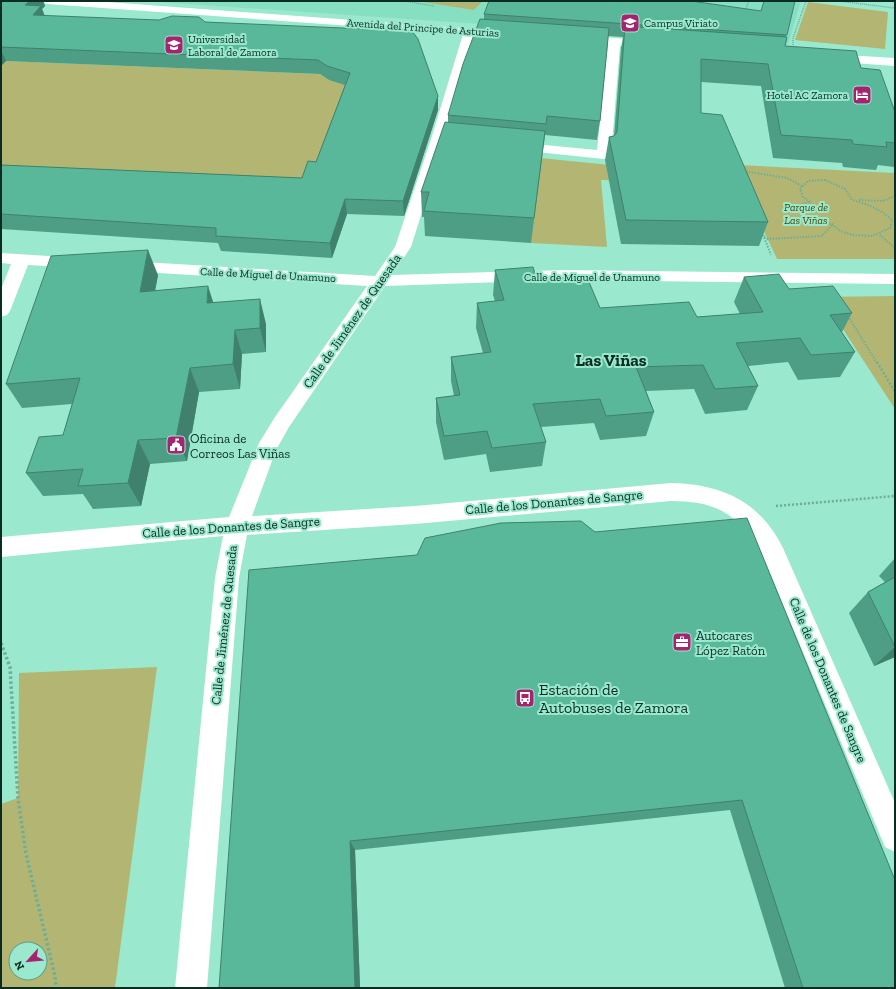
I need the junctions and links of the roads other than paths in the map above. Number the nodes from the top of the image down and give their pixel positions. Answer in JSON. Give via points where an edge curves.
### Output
{"nodes":[{"id":1,"x":47,"y":1,"type":"edge"},
{"id":2,"x":470,"y":31,"type":"junction"},
{"id":3,"x":495,"y":33,"type":"edge"},
{"id":4,"x":567,"y":38,"type":"edge"},
{"id":5,"x":614,"y":42,"type":"junction"},
{"id":6,"x":668,"y":46,"type":"edge"},
{"id":7,"x":813,"y":57,"type":"edge"},
{"id":8,"x":895,"y":62,"type":"edge"},
{"id":9,"x":438,"y":139,"type":"junction"},
{"id":10,"x":454,"y":140,"type":"edge"},
{"id":11,"x":501,"y":145,"type":"edge"},
{"id":12,"x":1,"y":258,"type":"edge"},
{"id":13,"x":21,"y":260,"type":"junction"},
{"id":14,"x":895,"y":279,"type":"edge"},
{"id":15,"x":380,"y":281,"type":"junction"},
{"id":16,"x":1,"y":311,"type":"edge"},
{"id":17,"x":237,"y":525,"type":"junction"},
{"id":18,"x":1,"y":547,"type":"edge"},
{"id":19,"x":895,"y":837,"type":"edge"},
{"id":20,"x":191,"y":988,"type":"edge"}],
"edges":[{"from":1,"to":2,"type":"street","name":"Avenida del Príncipe de Asturias"},
{"from":2,"to":3,"type":"street","name":"Avenida del Príncipe de Asturias"},
{"from":2,"to":9,"type":"street","name":"Calle de Jiménez de Quesada"},
{"from":4,"to":5,"type":"street"},
{"from":5,"to":6,"type":"street"},
{"from":5,"to":11,"type":"street","via":[[604,154]]},
{"from":7,"to":8,"type":"street"},
{"from":9,"to":10,"type":"street"},
{"from":9,"to":15,"type":"street","name":"Calle de Jiménez de Quesada","via":[[406,240]]},
{"from":12,"to":13,"type":"street","name":"Calle de Miguel de Unamuno"},
{"from":13,"to":15,"type":"street","name":"Calle de Miguel de Unamuno"},
{"from":13,"to":16,"type":"street"},
{"from":14,"to":15,"type":"street","name":"Calle de Miguel de Unamuno","via":[[565,275]]},
{"from":15,"to":17,"type":"street","name":"Calle de Jiménez de Quesada","via":[[274,436],[255,476]]},
{"from":17,"to":18,"type":"street","name":"Calle de los Donantes de Sangre"},
{"from":17,"to":19,"type":"street","name":"Calle de los Donantes de Sangre","via":[[415,515],[684,491],[713,496],[727,502],[739,509],[758,527],[771,548]]},
{"from":17,"to":20,"type":"street","name":"Calle de Jiménez de Quesada","via":[[227,578]]}]}
